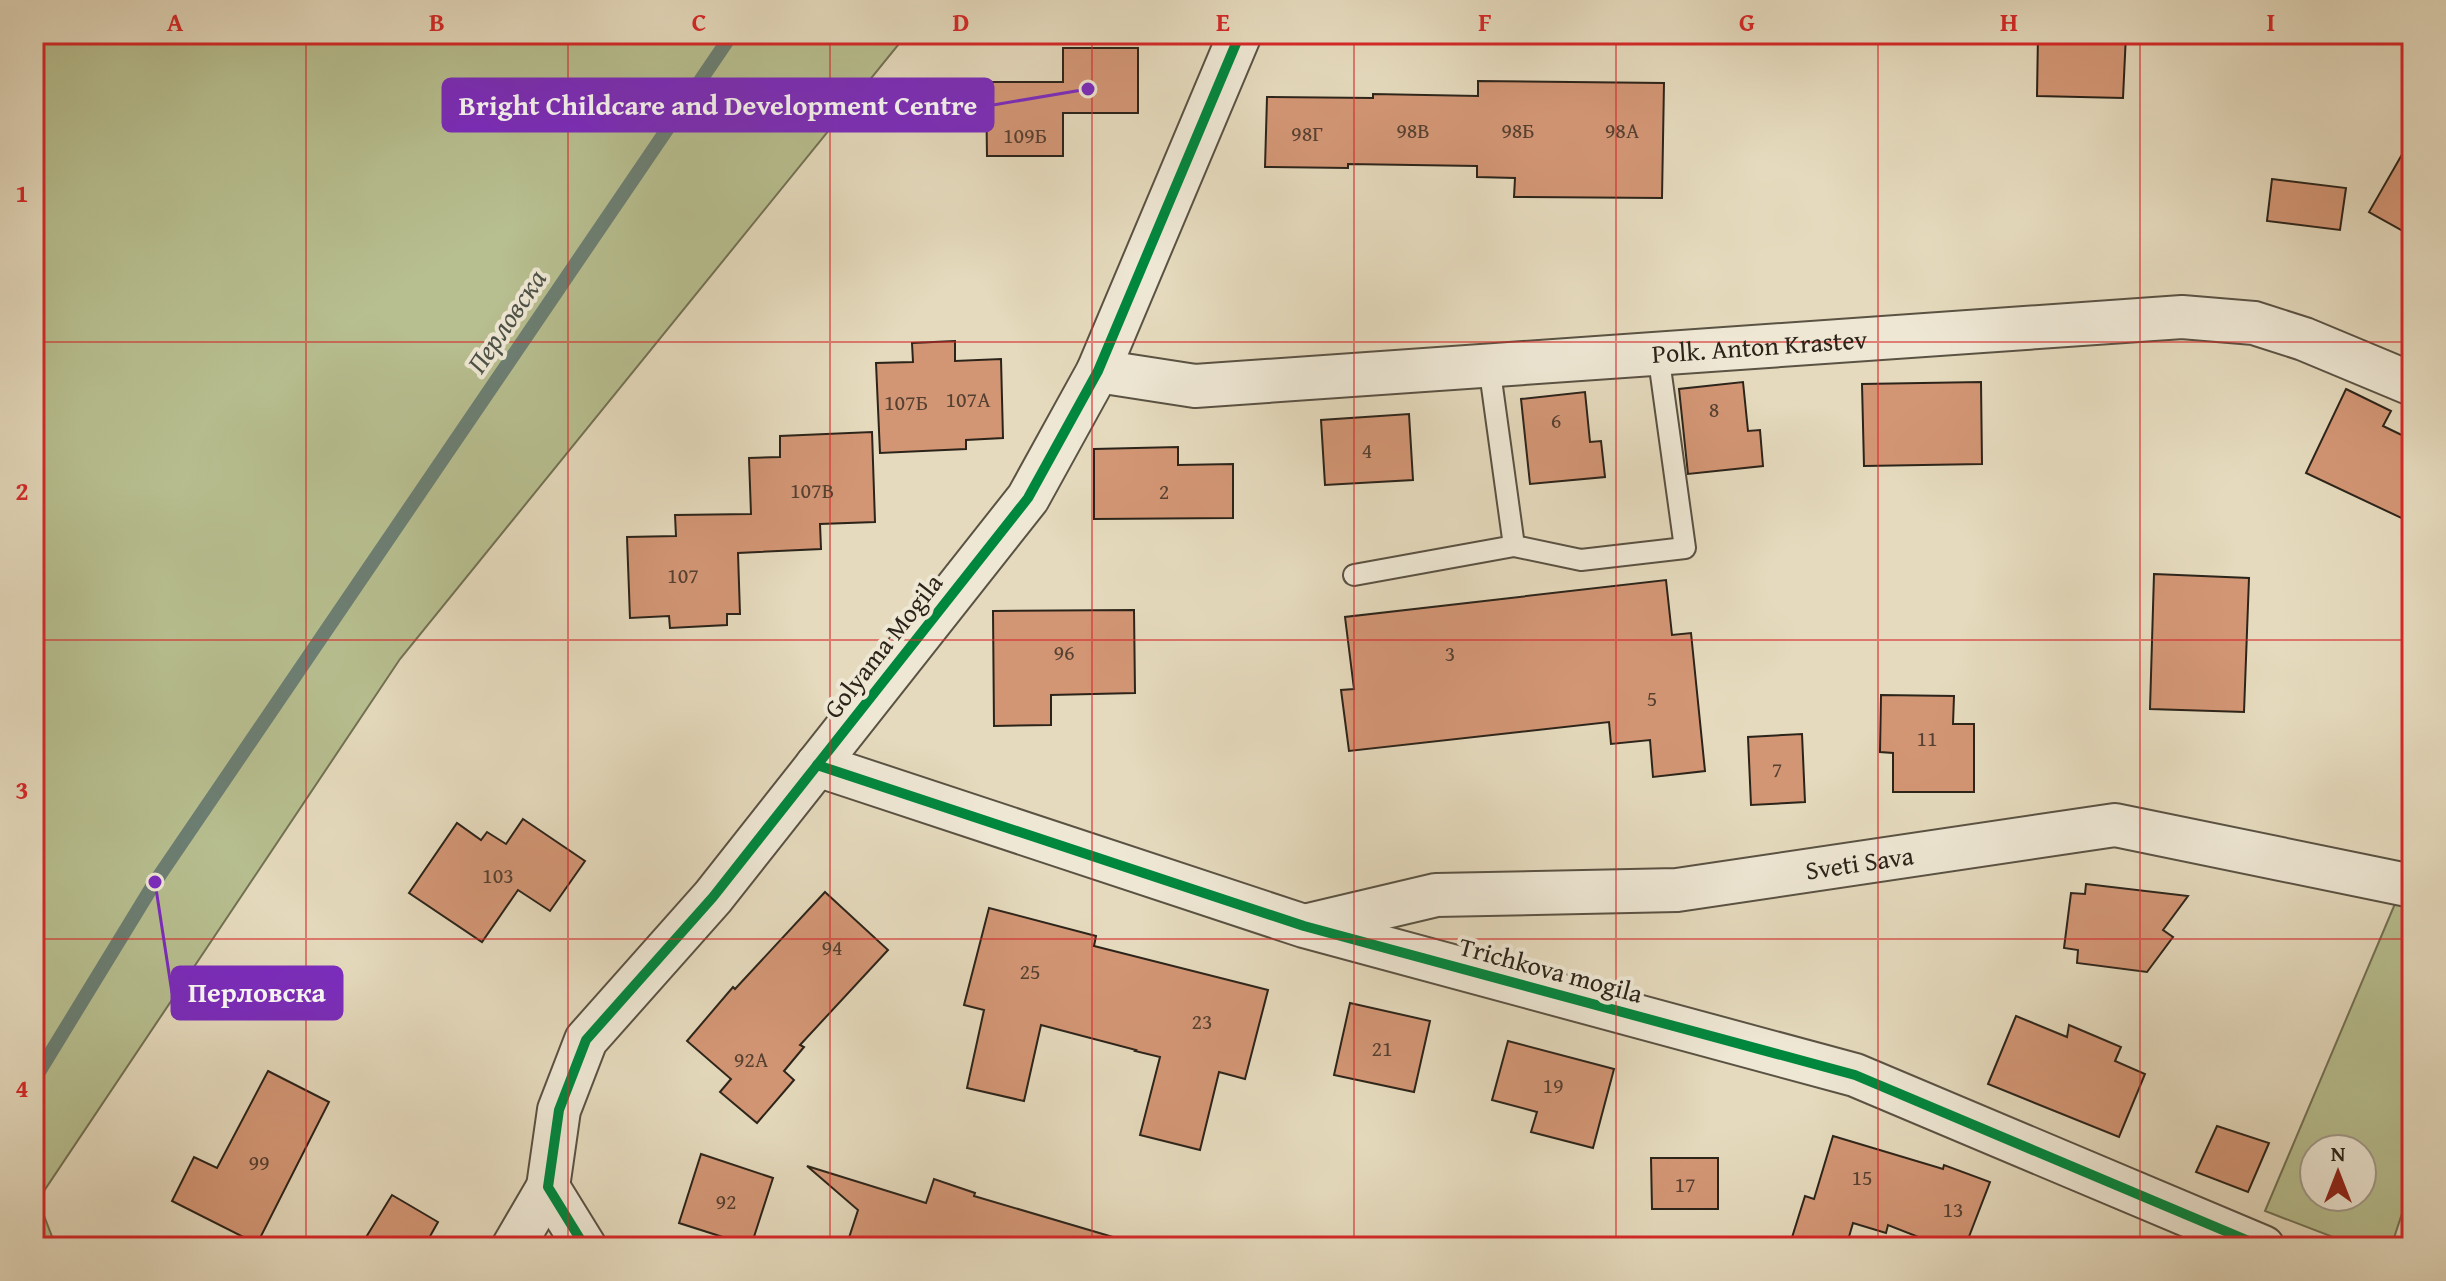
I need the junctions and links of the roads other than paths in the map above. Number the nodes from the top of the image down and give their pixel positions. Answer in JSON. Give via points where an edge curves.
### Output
{"nodes":[{"id":1,"x":1240,"y":34,"type":"edge"},
{"id":2,"x":1658,"y":353,"type":"junction"},
{"id":3,"x":1489,"y":365,"type":"junction"},
{"id":4,"x":1098,"y":371,"type":"junction"},
{"id":5,"x":2412,"y":384,"type":"edge"},
{"id":6,"x":1514,"y":546,"type":"junction"},
{"id":7,"x":1354,"y":575,"type":"dead end"},
{"id":8,"x":817,"y":765,"type":"junction"},
{"id":9,"x":2412,"y":886,"type":"edge"},
{"id":10,"x":1304,"y":926,"type":"junction"},
{"id":11,"x":548,"y":1187,"type":"junction"},
{"id":12,"x":513,"y":1247,"type":"edge"},
{"id":13,"x":585,"y":1247,"type":"edge"},
{"id":14,"x":2263,"y":1247,"type":"edge"}],
"edges":[{"from":1,"to":4,"type":"street","name":"Golyama Mogila"},
{"from":2,"to":3,"type":"street","name":"Polk. Anton Krastev"},
{"from":2,"to":5,"type":"street","name":"Polk. Anton Krastev","via":[[2182,317],[2254,323]]},
{"from":2,"to":6,"type":"lane","via":[[1685,548],[1581,560]]},
{"from":3,"to":4,"type":"street","name":"Polk. Anton Krastev","via":[[1195,386]]},
{"from":3,"to":6,"type":"lane"},
{"from":4,"to":8,"type":"street","name":"Golyama Mogila","via":[[1028,498]]},
{"from":6,"to":7,"type":"lane"},
{"from":8,"to":10,"type":"street","name":"Trichkova mogila"},
{"from":8,"to":11,"type":"street","name":"Golyama Mogila","via":[[713,897],[586,1040],[559,1110]]},
{"from":9,"to":10,"type":"street","name":"Sveti Sava","via":[[2115,825],[1677,890],[1436,895]]},
{"from":10,"to":14,"type":"street","name":"Trichkova mogila","via":[[1855,1075]]},
{"from":11,"to":12,"type":"street"},
{"from":11,"to":13,"type":"street"}]}
